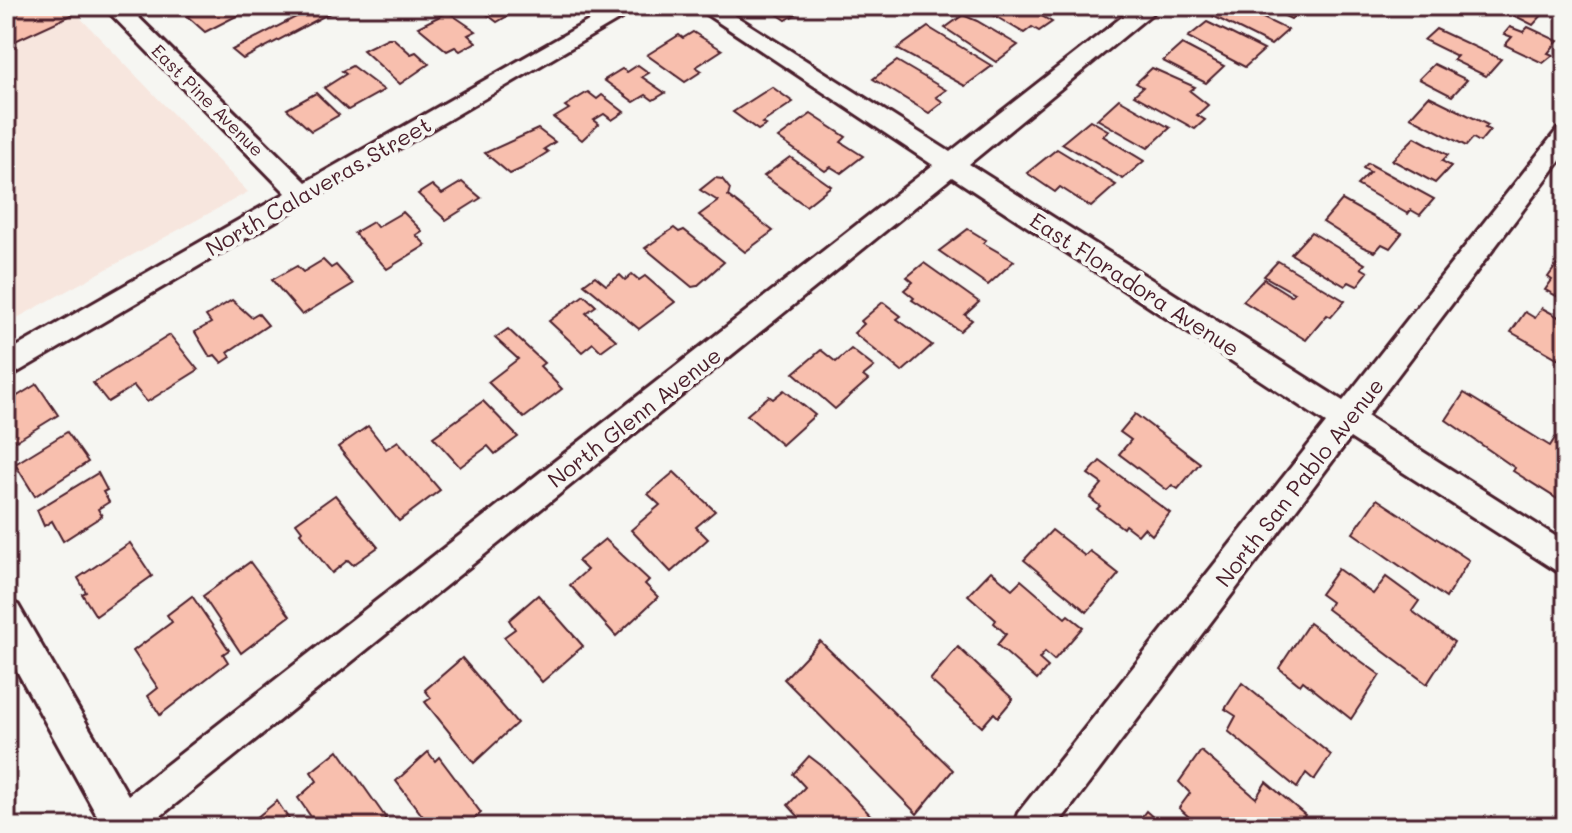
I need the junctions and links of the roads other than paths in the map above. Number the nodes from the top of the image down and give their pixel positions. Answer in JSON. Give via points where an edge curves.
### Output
{"nodes":[{"id":1,"x":114,"y":6,"type":"edge"},
{"id":2,"x":631,"y":6,"type":"edge"},
{"id":3,"x":705,"y":6,"type":"edge"},
{"id":4,"x":1150,"y":6,"type":"edge"},
{"id":5,"x":1566,"y":136,"type":"edge"},
{"id":6,"x":951,"y":166,"type":"junction"},
{"id":7,"x":302,"y":194,"type":"junction"},
{"id":8,"x":6,"y":367,"type":"edge"},
{"id":9,"x":1347,"y":419,"type":"junction"},
{"id":10,"x":1566,"y":561,"type":"edge"},
{"id":11,"x":6,"y":617,"type":"edge"},
{"id":12,"x":121,"y":826,"type":"edge"},
{"id":13,"x":1032,"y":827,"type":"edge"}],
"edges":[{"from":1,"to":7,"type":"street","name":"East Pine Avenue"},
{"from":2,"to":7,"type":"street","name":"North Calaveras Street"},
{"from":3,"to":6,"type":"street","name":"East Floradora Avenue"},
{"from":4,"to":6,"type":"street","name":"North Glenn Avenue"},
{"from":5,"to":9,"type":"street","name":"North San Pablo Avenue"},
{"from":6,"to":9,"type":"street","name":"East Floradora Avenue"},
{"from":6,"to":12,"type":"street","name":"North Glenn Avenue"},
{"from":7,"to":8,"type":"street","name":"North Calaveras Street"},
{"from":9,"to":10,"type":"street","name":"East Floradora Avenue"},
{"from":9,"to":13,"type":"street","name":"North San Pablo Avenue"},
{"from":11,"to":12,"type":"street"}]}
